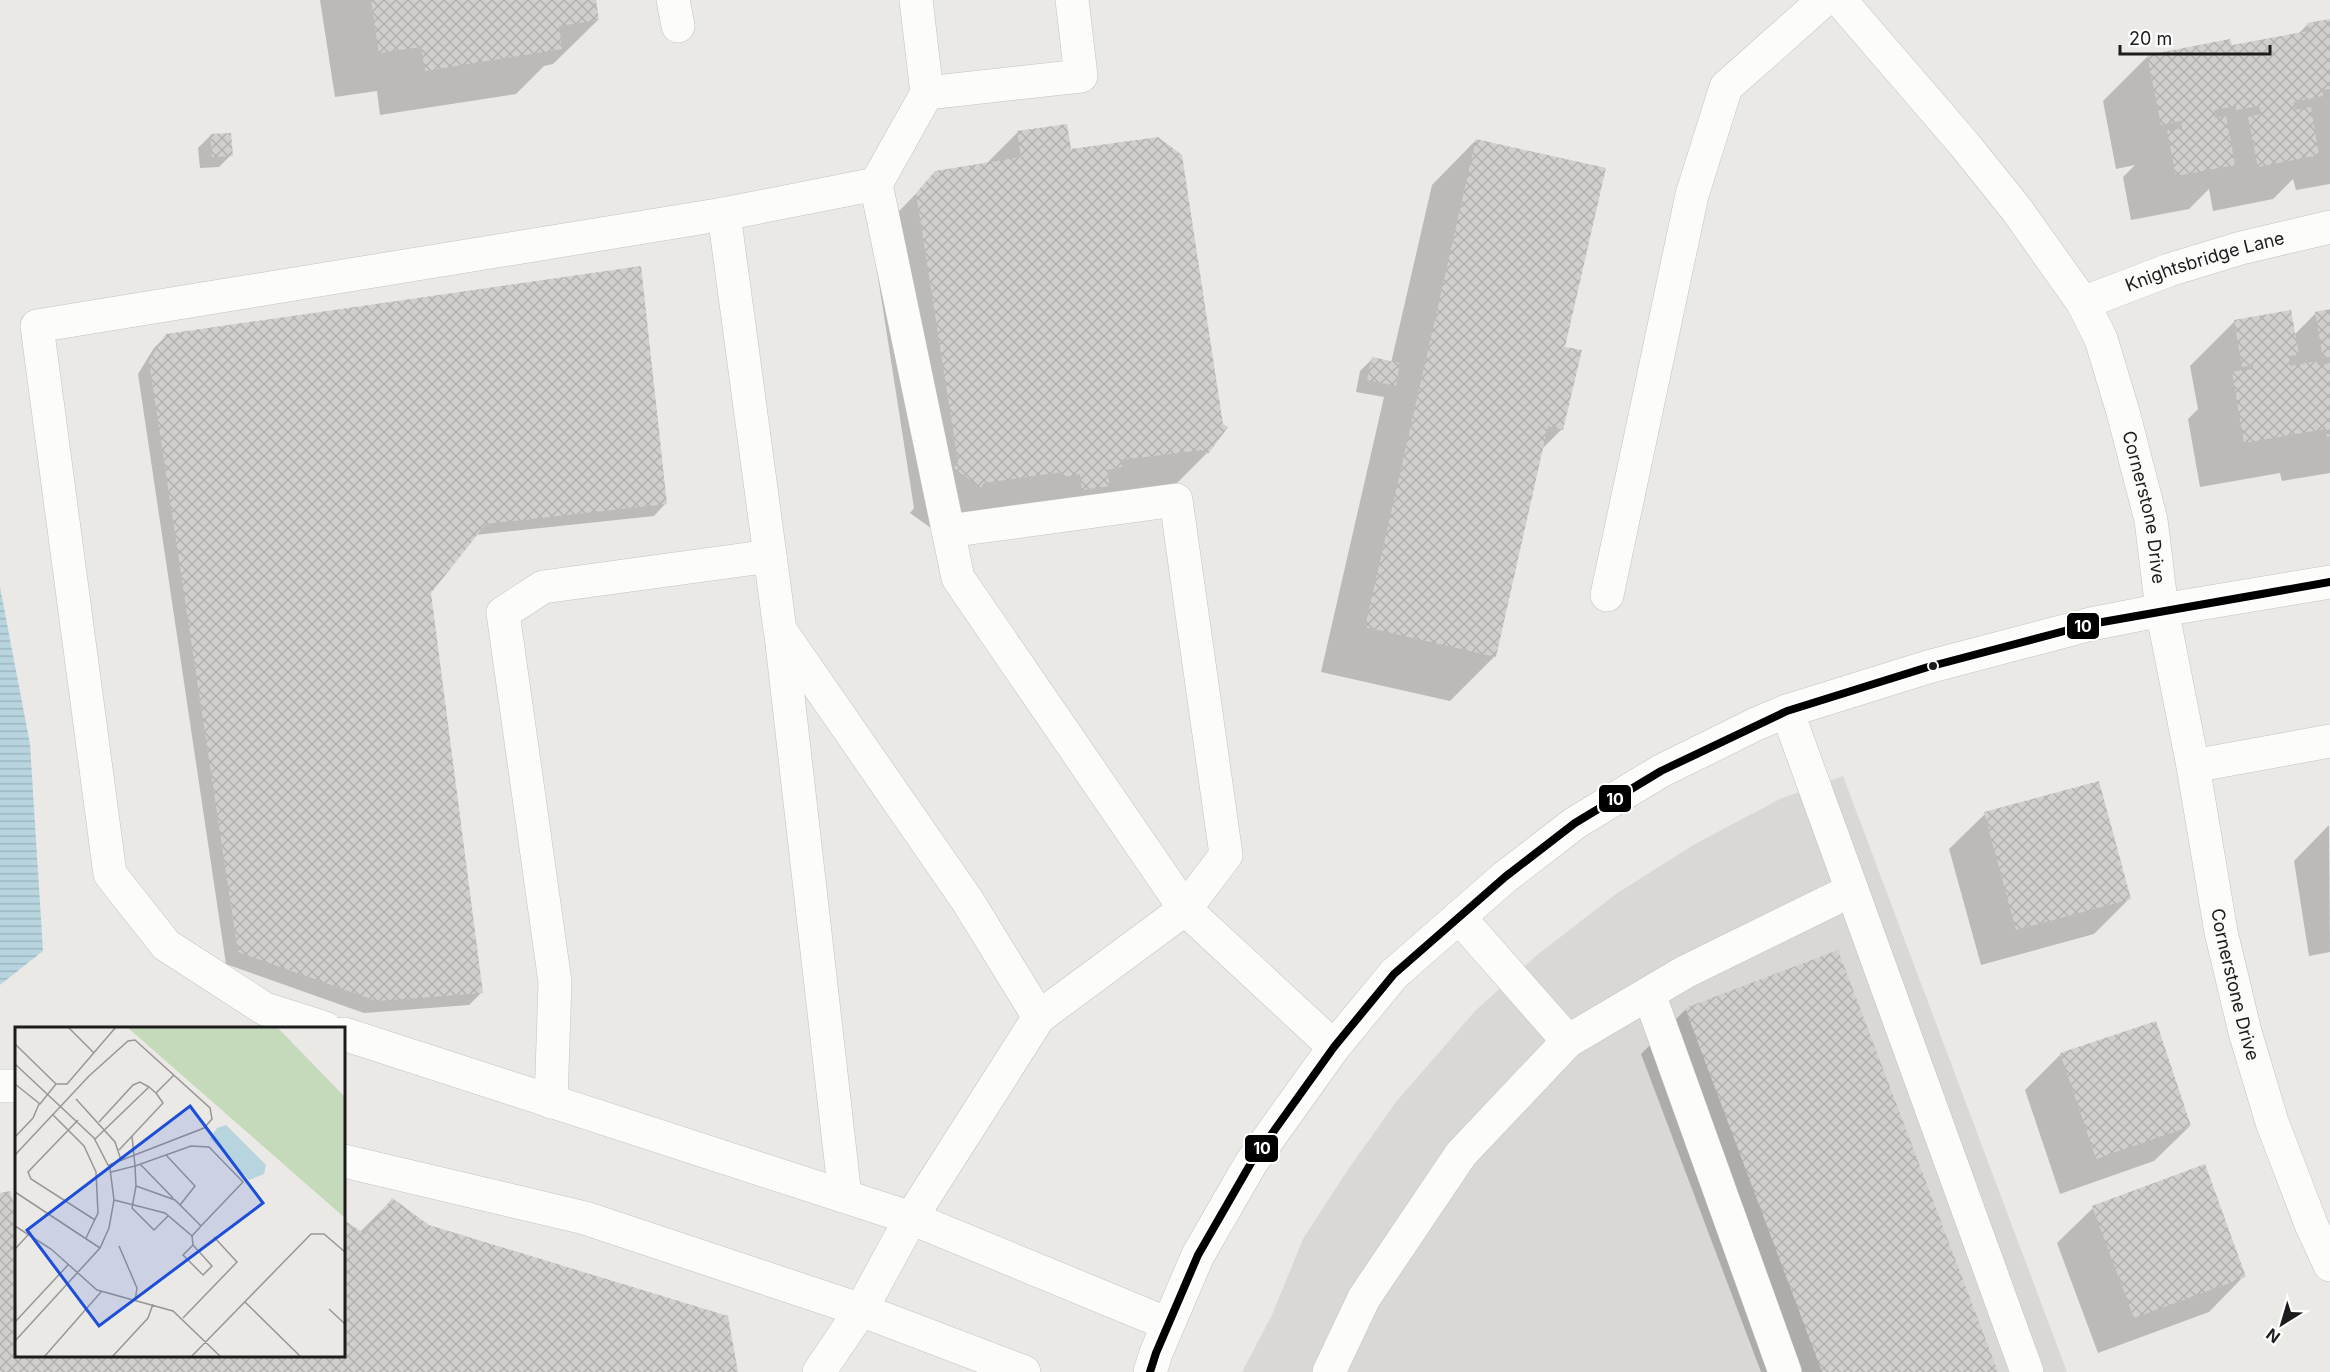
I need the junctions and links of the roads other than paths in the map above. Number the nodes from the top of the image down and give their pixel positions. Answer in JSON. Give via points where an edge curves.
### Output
{"nodes":[{"id":1,"x":916,"y":0,"type":"edge"},
{"id":2,"x":1072,"y":0,"type":"edge"},
{"id":3,"x":1824,"y":0,"type":"edge"},
{"id":4,"x":1840,"y":0,"type":"edge"},
{"id":5,"x":927,"y":93,"type":"junction"},
{"id":6,"x":876,"y":184,"type":"junction"},
{"id":7,"x":724,"y":214,"type":"junction"},
{"id":8,"x":2330,"y":228,"type":"edge"},
{"id":9,"x":2083,"y":303,"type":"junction"},
{"id":10,"x":948,"y":531,"type":"junction"},
{"id":11,"x":770,"y":555,"type":"junction"},
{"id":12,"x":2330,"y":582,"type":"edge"},
{"id":13,"x":1607,"y":595,"type":"dead end"},
{"id":14,"x":2162,"y":610,"type":"junction"},
{"id":15,"x":780,"y":630,"type":"junction"},
{"id":16,"x":1788,"y":711,"type":"junction"},
{"id":17,"x":2330,"y":741,"type":"edge"},
{"id":18,"x":2193,"y":766,"type":"junction"},
{"id":19,"x":1852,"y":890,"type":"junction"},
{"id":20,"x":1185,"y":909,"type":"junction"},
{"id":21,"x":1459,"y":917,"type":"junction"},
{"id":22,"x":1649,"y":993,"type":"junction"},
{"id":23,"x":1039,"y":1017,"type":"junction"},
{"id":24,"x":320,"y":1027,"type":"edge"},
{"id":25,"x":345,"y":1034,"type":"edge"},
{"id":26,"x":1568,"y":1041,"type":"junction"},
{"id":27,"x":1334,"y":1047,"type":"junction"},
{"id":28,"x":551,"y":1102,"type":"junction"},
{"id":29,"x":345,"y":1161,"type":"edge"},
{"id":30,"x":845,"y":1196,"type":"junction"},
{"id":31,"x":911,"y":1218,"type":"junction"},
{"id":32,"x":2330,"y":1264,"type":"edge"},
{"id":33,"x":861,"y":1310,"type":"junction"},
{"id":34,"x":1168,"y":1324,"type":"junction"},
{"id":35,"x":1005,"y":1369,"type":"edge"},
{"id":36,"x":819,"y":1372,"type":"edge"},
{"id":37,"x":1150,"y":1372,"type":"edge"},
{"id":38,"x":1329,"y":1372,"type":"edge"},
{"id":39,"x":1785,"y":1372,"type":"edge"},
{"id":40,"x":2027,"y":1372,"type":"edge"}],
"edges":[{"from":1,"to":5,"type":"street"},
{"from":2,"to":5,"type":"street","via":[[1081,75]]},
{"from":3,"to":13,"type":"street","via":[[1726,87],[1692,195]]},
{"from":4,"to":9,"type":"street","name":"Cornerstone Drive","via":[[2017,210]]},
{"from":5,"to":6,"type":"street"},
{"from":6,"to":7,"type":"street"},
{"from":6,"to":10,"type":"street"},
{"from":7,"to":11,"type":"street"},
{"from":7,"to":24,"type":"street","via":[[37,326],[110,874],[166,945],[265,1009]]},
{"from":8,"to":9,"type":"street","name":"Knightsbridge Lane","via":[[2241,248]]},
{"from":9,"to":14,"type":"street","name":"Cornerstone Drive","via":[[2101,339],[2124,412],[2151,520]]},
{"from":10,"to":20,"type":"street","via":[[958,578]]},
{"from":10,"to":20,"type":"street","via":[[1176,500],[1226,855]]},
{"from":11,"to":15,"type":"street"},
{"from":11,"to":28,"type":"street","via":[[543,587],[502,613],[555,982]]},
{"from":12,"to":14,"type":"street"},
{"from":14,"to":16,"type":"street","via":[[2091,624],[1928,667]]},
{"from":14,"to":18,"type":"street","name":"Cornerstone Drive"},
{"from":15,"to":23,"type":"street","via":[[967,900]]},
{"from":15,"to":30,"type":"street"},
{"from":16,"to":19,"type":"street"},
{"from":16,"to":21,"type":"street","via":[[1661,771],[1575,823]]},
{"from":17,"to":18,"type":"street"},
{"from":18,"to":32,"type":"street","name":"Cornerstone Drive","via":[[2222,932],[2245,1032],[2272,1122]]},
{"from":19,"to":22,"type":"street"},
{"from":19,"to":40,"type":"street"},
{"from":20,"to":23,"type":"street"},
{"from":20,"to":27,"type":"street"},
{"from":21,"to":26,"type":"street"},
{"from":21,"to":27,"type":"street","via":[[1394,974]]},
{"from":22,"to":26,"type":"street"},
{"from":22,"to":39,"type":"street"},
{"from":23,"to":31,"type":"street"},
{"from":25,"to":28,"type":"street"},
{"from":26,"to":38,"type":"street","via":[[1461,1154],[1364,1298]]},
{"from":27,"to":34,"type":"street","via":[[1251,1163],[1198,1256]]},
{"from":28,"to":30,"type":"street"},
{"from":29,"to":33,"type":"street","via":[[585,1218]]},
{"from":30,"to":31,"type":"street"},
{"from":31,"to":33,"type":"street"},
{"from":31,"to":34,"type":"street"},
{"from":33,"to":35,"type":"street"},
{"from":33,"to":36,"type":"street"},
{"from":34,"to":37,"type":"street"}]}
